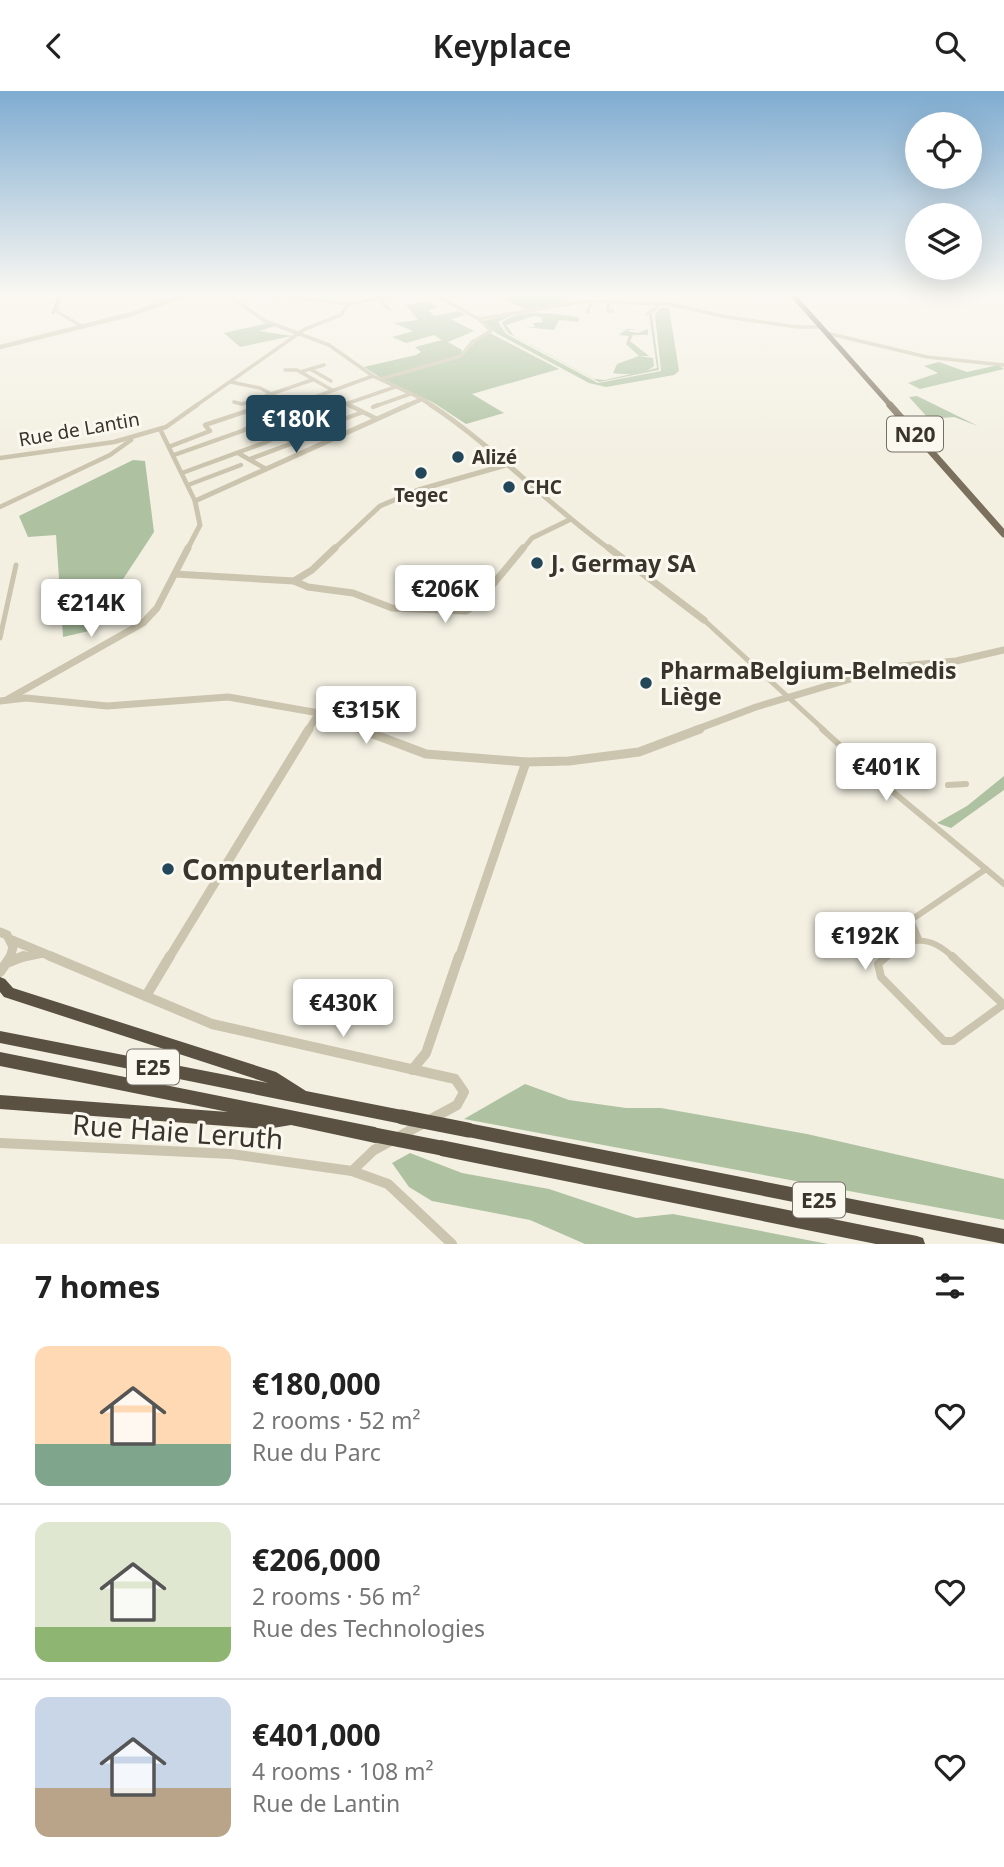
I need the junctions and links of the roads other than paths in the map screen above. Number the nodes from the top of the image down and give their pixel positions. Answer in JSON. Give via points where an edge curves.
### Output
{"nodes":[{"id":1,"x":283,"y":347,"type":"edge"},
{"id":2,"x":332,"y":347,"type":"edge"},
{"id":3,"x":468,"y":347,"type":"edge"},
{"id":4,"x":838,"y":347,"type":"edge"},
{"id":5,"x":884,"y":347,"type":"edge"},
{"id":6,"x":324,"y":365,"type":"dead end"},
{"id":7,"x":1004,"y":365,"type":"edge"},
{"id":8,"x":310,"y":369,"type":"junction"},
{"id":9,"x":285,"y":370,"type":"dead end"},
{"id":10,"x":300,"y":372,"type":"junction"},
{"id":11,"x":373,"y":376,"type":"junction"},
{"id":12,"x":312,"y":380,"type":"junction"},
{"id":13,"x":379,"y":380,"type":"junction"},
{"id":14,"x":331,"y":381,"type":"dead end"},
{"id":15,"x":231,"y":383,"type":"junction"},
{"id":16,"x":395,"y":387,"type":"junction"},
{"id":17,"x":332,"y":391,"type":"junction"},
{"id":18,"x":271,"y":394,"type":"junction"},
{"id":19,"x":410,"y":394,"type":"junction"},
{"id":20,"x":422,"y":399,"type":"junction"},
{"id":21,"x":234,"y":402,"type":"dead end"},
{"id":22,"x":347,"y":404,"type":"junction"},
{"id":23,"x":292,"y":405,"type":"junction"},
{"id":24,"x":373,"y":407,"type":"dead end"},
{"id":25,"x":363,"y":412,"type":"junction"},
{"id":26,"x":275,"y":413,"type":"junction"},
{"id":27,"x":312,"y":419,"type":"junction"},
{"id":28,"x":377,"y":419,"type":"junction"},
{"id":29,"x":290,"y":421,"type":"junction"},
{"id":30,"x":206,"y":425,"type":"joint"},
{"id":31,"x":300,"y":425,"type":"junction"},
{"id":32,"x":160,"y":429,"type":"junction"},
{"id":33,"x":242,"y":431,"type":"junction"},
{"id":34,"x":250,"y":435,"type":"junction"},
{"id":35,"x":281,"y":435,"type":"junction"},
{"id":36,"x":135,"y":438,"type":"junction"},
{"id":37,"x":264,"y":443,"type":"junction"},
{"id":38,"x":171,"y":446,"type":"junction"},
{"id":39,"x":238,"y":453,"type":"junction"},
{"id":40,"x":174,"y":454,"type":"junction"},
{"id":41,"x":0,"y":458,"type":"edge"},
{"id":42,"x":250,"y":459,"type":"junction"},
{"id":43,"x":241,"y":465,"type":"dead end"},
{"id":44,"x":506,"y":465,"type":"junction"},
{"id":45,"x":266,"y":469,"type":"junction"},
{"id":46,"x":182,"y":473,"type":"junction"},
{"id":47,"x":188,"y":485,"type":"junction"},
{"id":48,"x":195,"y":501,"type":"junction"},
{"id":49,"x":0,"y":507,"type":"edge"},
{"id":50,"x":569,"y":520,"type":"junction"},
{"id":51,"x":1004,"y":534,"type":"edge"},
{"id":52,"x":16,"y":565,"type":"dead end"},
{"id":53,"x":175,"y":574,"type":"junction"},
{"id":54,"x":294,"y":581,"type":"junction"},
{"id":55,"x":704,"y":620,"type":"joint"},
{"id":56,"x":0,"y":638,"type":"edge"},
{"id":57,"x":1004,"y":650,"type":"edge"},
{"id":58,"x":789,"y":698,"type":"junction"},
{"id":59,"x":4,"y":700,"type":"edge"},
{"id":60,"x":319,"y":713,"type":"junction"},
{"id":61,"x":526,"y":762,"type":"junction"},
{"id":62,"x":966,"y":784,"type":"dead end"},
{"id":63,"x":947,"y":785,"type":"dead end"},
{"id":64,"x":986,"y":869,"type":"junction"},
{"id":65,"x":1004,"y":884,"type":"edge"},
{"id":66,"x":0,"y":932,"type":"edge"},
{"id":67,"x":919,"y":939,"type":"junction"},
{"id":68,"x":12,"y":940,"type":"junction"},
{"id":69,"x":48,"y":953,"type":"junction"},
{"id":70,"x":9,"y":963,"type":"junction"},
{"id":71,"x":0,"y":972,"type":"edge"},
{"id":72,"x":0,"y":983,"type":"edge"},
{"id":73,"x":146,"y":996,"type":"junction"},
{"id":74,"x":1004,"y":1004,"type":"edge"},
{"id":75,"x":0,"y":1037,"type":"edge"},
{"id":76,"x":0,"y":1059,"type":"edge"},
{"id":77,"x":412,"y":1070,"type":"junction"},
{"id":78,"x":306,"y":1098,"type":"junction"},
{"id":79,"x":0,"y":1102,"type":"edge"},
{"id":80,"x":296,"y":1119,"type":"junction"},
{"id":81,"x":0,"y":1143,"type":"edge"},
{"id":82,"x":352,"y":1171,"type":"junction"},
{"id":83,"x":1004,"y":1237,"type":"edge"},
{"id":84,"x":452,"y":1244,"type":"edge"},
{"id":85,"x":917,"y":1244,"type":"edge"}],
"edges":[{"from":1,"to":15,"type":"street","name":"Rue de Lantin"},
{"from":2,"to":11,"type":"street"},
{"from":3,"to":13,"type":"street","via":[[461,356]]},
{"from":4,"to":51,"type":"main road","number":"N20"},
{"from":5,"to":7,"type":"street","via":[[927,357]]},
{"from":6,"to":8,"type":"street"},
{"from":8,"to":10,"type":"street"},
{"from":8,"to":14,"type":"street"},
{"from":9,"to":10,"type":"street"},
{"from":10,"to":12,"type":"street"},
{"from":11,"to":13,"type":"street"},
{"from":11,"to":17,"type":"street"},
{"from":12,"to":17,"type":"street"},
{"from":12,"to":18,"type":"street"},
{"from":13,"to":16,"type":"street"},
{"from":15,"to":18,"type":"street"},
{"from":15,"to":32,"type":"street","name":"Rue de Lantin"},
{"from":16,"to":19,"type":"street"},
{"from":16,"to":22,"type":"street"},
{"from":17,"to":23,"type":"street"},
{"from":18,"to":21,"type":"street","via":[[242,404]]},
{"from":18,"to":23,"type":"street"},
{"from":19,"to":20,"type":"street"},
{"from":19,"to":24,"type":"street"},
{"from":20,"to":28,"type":"street"},
{"from":20,"to":44,"type":"street","via":[[449,415]]},
{"from":22,"to":25,"type":"street"},
{"from":22,"to":27,"type":"street"},
{"from":23,"to":26,"type":"street"},
{"from":25,"to":27,"type":"street","via":[[325,426]]},
{"from":25,"to":28,"type":"street"},
{"from":26,"to":29,"type":"street"},
{"from":26,"to":30,"type":"street","via":[[259,407]]},
{"from":26,"to":33,"type":"street"},
{"from":27,"to":31,"type":"street"},
{"from":28,"to":45,"type":"street"},
{"from":29,"to":31,"type":"street"},
{"from":29,"to":34,"type":"street"},
{"from":30,"to":38,"type":"street","via":[[210,432]]},
{"from":31,"to":35,"type":"street"},
{"from":32,"to":36,"type":"street","name":"Rue de Lantin"},
{"from":32,"to":38,"type":"street"},
{"from":33,"to":34,"type":"street"},
{"from":33,"to":40,"type":"street"},
{"from":34,"to":37,"type":"street"},
{"from":35,"to":37,"type":"street"},
{"from":35,"to":42,"type":"street","via":[[293,443]]},
{"from":36,"to":41,"type":"street","name":"Rue de Lantin"},
{"from":36,"to":49,"type":"street","via":[[110,455]]},
{"from":37,"to":39,"type":"street"},
{"from":38,"to":40,"type":"street"},
{"from":39,"to":42,"type":"street"},
{"from":39,"to":46,"type":"street"},
{"from":40,"to":46,"type":"street"},
{"from":42,"to":45,"type":"street"},
{"from":43,"to":47,"type":"street"},
{"from":44,"to":50,"type":"street"},
{"from":44,"to":54,"type":"street","via":[[380,506],[312,570]]},
{"from":45,"to":48,"type":"street"},
{"from":46,"to":47,"type":"street"},
{"from":47,"to":48,"type":"street"},
{"from":48,"to":53,"type":"street","via":[[200,525]]},
{"from":50,"to":54,"type":"street","via":[[531,538],[466,611],[391,608],[353,593]]},
{"from":50,"to":55,"type":"street"},
{"from":52,"to":56,"type":"street"},
{"from":53,"to":54,"type":"street"},
{"from":53,"to":59,"type":"street","via":[[143,623]]},
{"from":55,"to":58,"type":"street"},
{"from":57,"to":58,"type":"street","via":[[956,661],[891,667]]},
{"from":58,"to":61,"type":"street","via":[[639,752]]},
{"from":58,"to":64,"type":"street"},
{"from":59,"to":60,"type":"street","via":[[107,706],[228,697]]},
{"from":60,"to":61,"type":"street","via":[[426,754]]},
{"from":60,"to":73,"type":"street"},
{"from":61,"to":77,"type":"street","via":[[426,1053]]},
{"from":62,"to":63,"type":"street"},
{"from":64,"to":65,"type":"street"},
{"from":64,"to":67,"type":"street","via":[[911,920]]},
{"from":66,"to":68,"type":"street"},
{"from":67,"to":74,"type":"street","via":[[939,944]]},
{"from":67,"to":74,"type":"street","via":[[883,959],[878,964],[881,977],[944,1041],[953,1041]]},
{"from":68,"to":69,"type":"street"},
{"from":68,"to":70,"type":"street"},
{"from":69,"to":70,"type":"street","via":[[29,954]]},
{"from":69,"to":73,"type":"street"},
{"from":70,"to":71,"type":"street"},
{"from":72,"to":78,"type":"highway","via":[[9,993],[276,1079]]},
{"from":73,"to":77,"type":"street","via":[[212,1024]]},
{"from":75,"to":78,"type":"highway","number":"E25"},
{"from":76,"to":80,"type":"highway","number":"E25"},
{"from":77,"to":82,"type":"street","via":[[455,1079],[464,1092],[457,1105],[374,1150]]},
{"from":78,"to":83,"type":"highway","number":"E25","bridge":true},
{"from":79,"to":80,"type":"highway","via":[[267,1122]]},
{"from":80,"to":85,"type":"highway","number":"E25","bridge":true},
{"from":81,"to":82,"type":"street","name":"Rue Haie Leruth","via":[[231,1154]]},
{"from":82,"to":84,"type":"street","name":"Rue Haie Leruth","via":[[388,1184]]}]}
